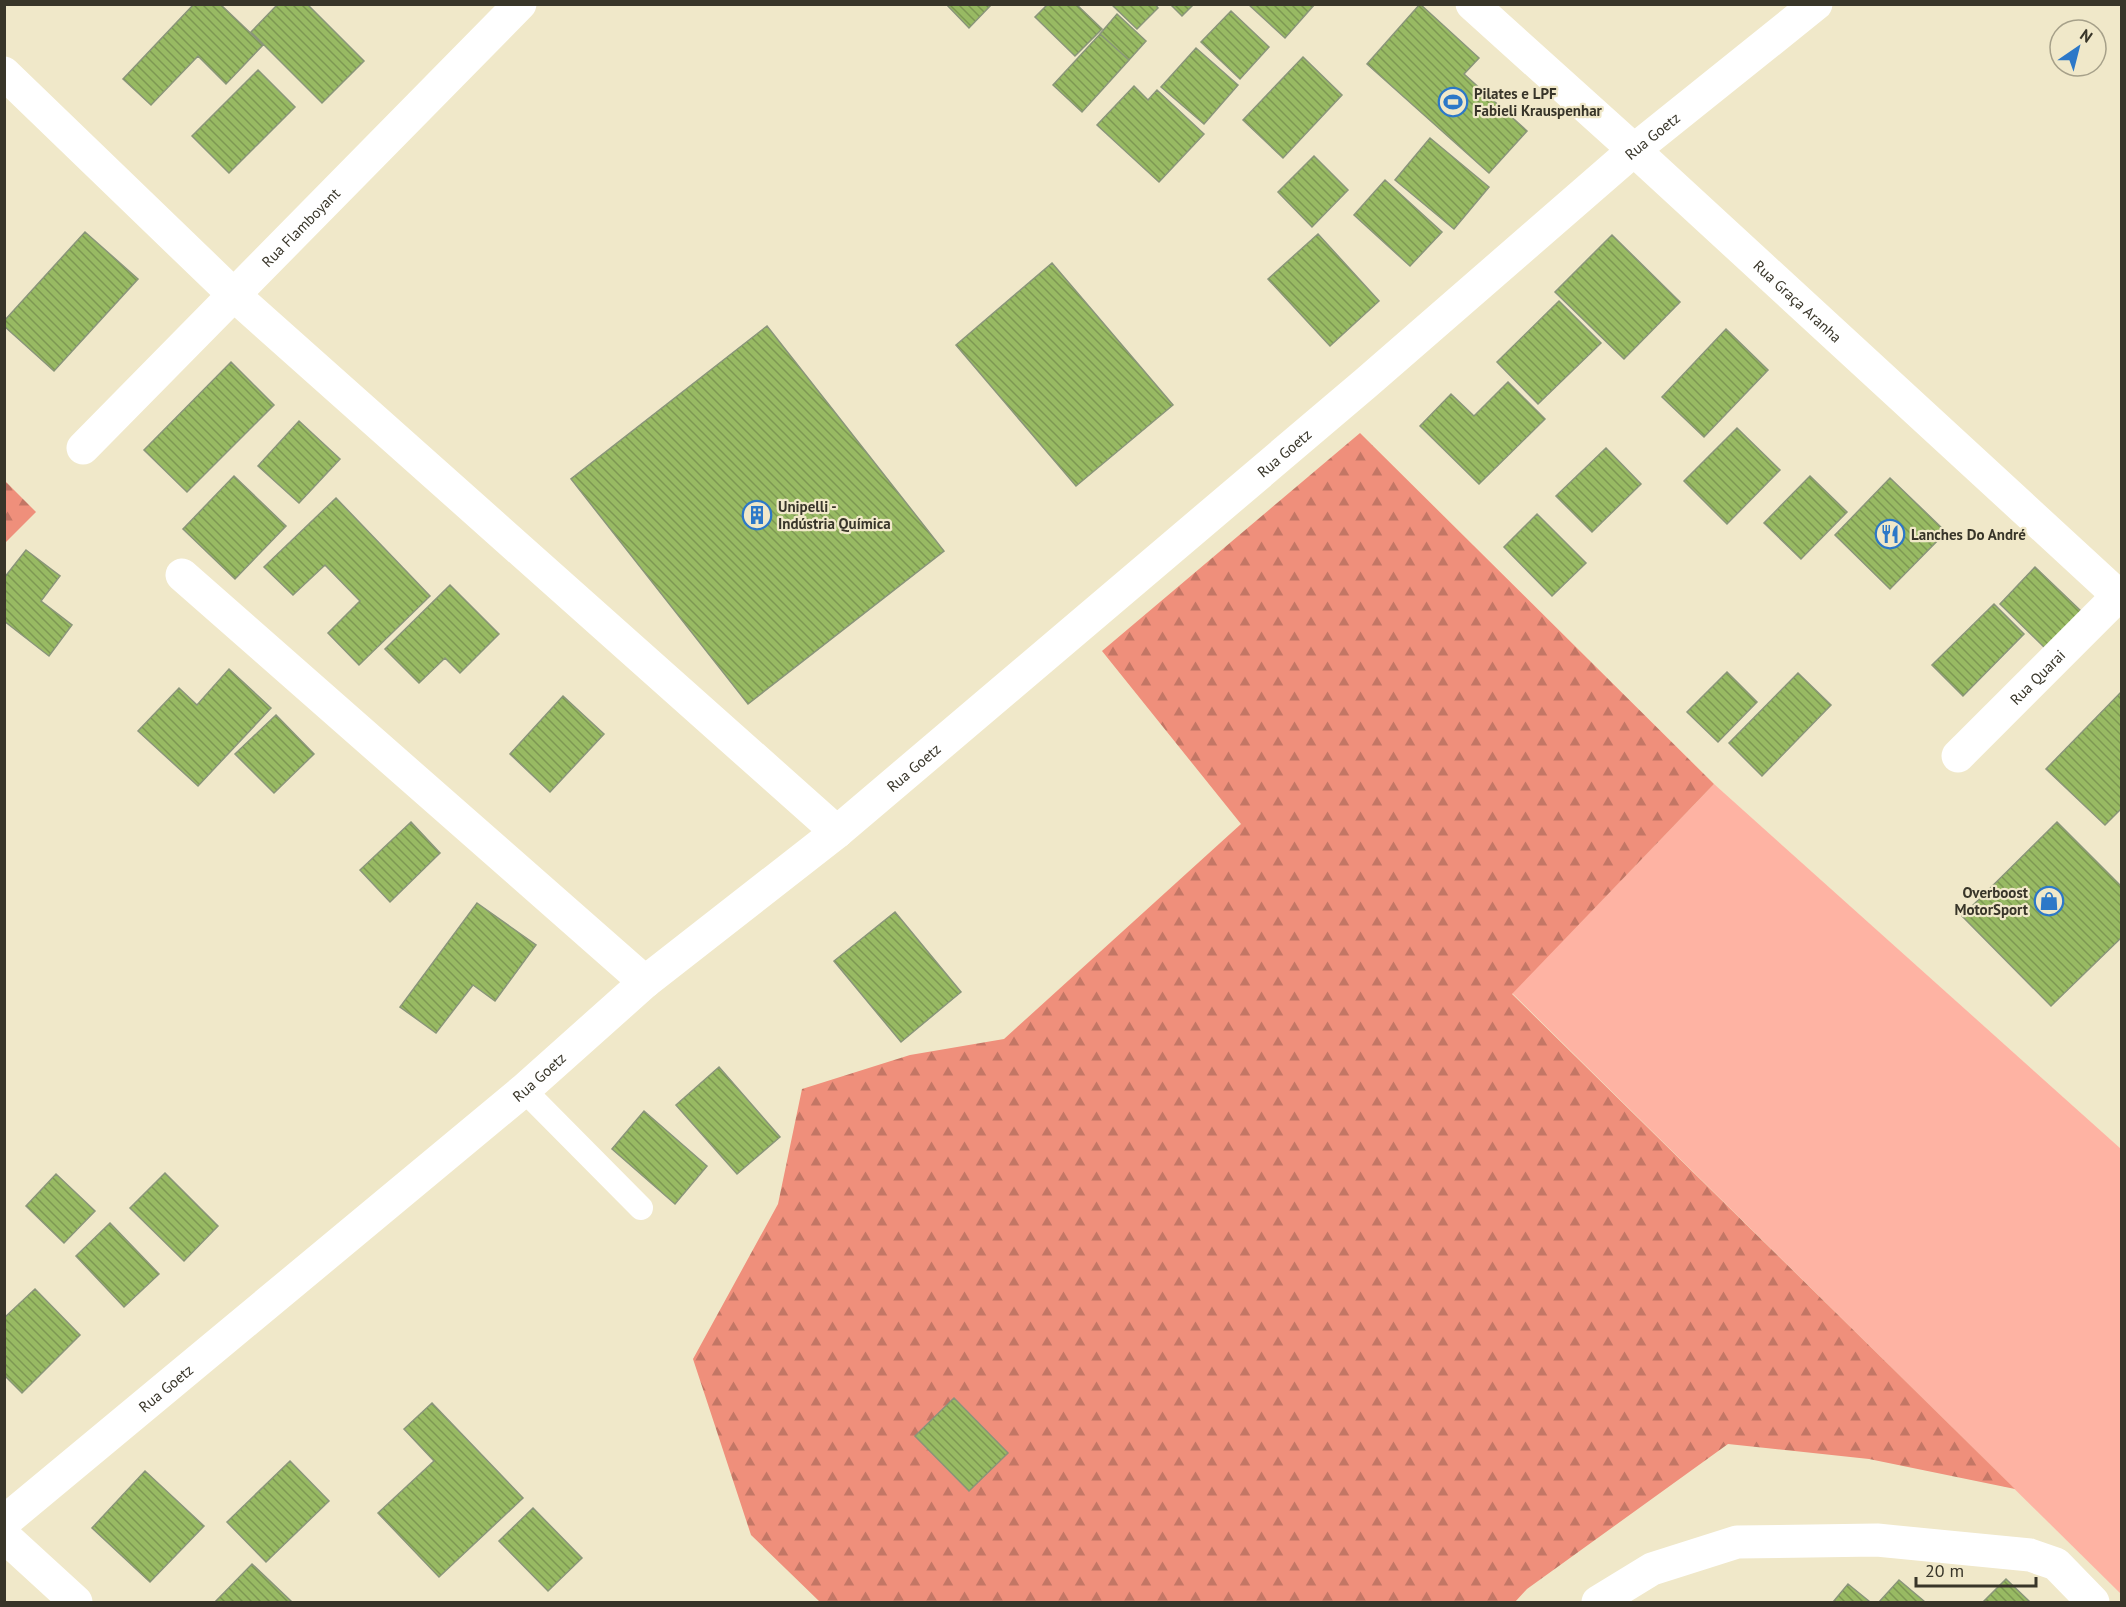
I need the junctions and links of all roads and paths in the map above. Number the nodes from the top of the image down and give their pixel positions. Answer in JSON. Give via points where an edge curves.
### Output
{"nodes":[{"id":1,"x":520,"y":4,"type":"edge"},
{"id":2,"x":1472,"y":4,"type":"edge"},
{"id":3,"x":1816,"y":4,"type":"edge"},
{"id":4,"x":4,"y":73,"type":"edge"},
{"id":5,"x":1634,"y":150,"type":"junction"},
{"id":6,"x":234,"y":295,"type":"junction"},
{"id":7,"x":83,"y":448,"type":"dead end"},
{"id":8,"x":183,"y":575,"type":"dead end"},
{"id":9,"x":2120,"y":597,"type":"edge"},
{"id":10,"x":1958,"y":756,"type":"dead end"},
{"id":11,"x":837,"y":832,"type":"junction"},
{"id":12,"x":645,"y":982,"type":"junction"},
{"id":13,"x":524,"y":1090,"type":"junction"},
{"id":14,"x":641,"y":1208,"type":"dead end"},
{"id":15,"x":4,"y":1522,"type":"edge"},
{"id":16,"x":4,"y":1536,"type":"edge"},
{"id":17,"x":76,"y":1602,"type":"edge"},
{"id":18,"x":1598,"y":1602,"type":"edge"},
{"id":19,"x":2093,"y":1602,"type":"edge"}],
"edges":[{"from":1,"to":6,"type":"street","name":"Rua Flamboyant"},
{"from":2,"to":5,"type":"street","name":"Rua Graça Aranha"},
{"from":3,"to":5,"type":"street","name":"Rua Goetz"},
{"from":4,"to":6,"type":"street"},
{"from":5,"to":9,"type":"street","name":"Rua Graça Aranha"},
{"from":5,"to":11,"type":"street","name":"Rua Goetz"},
{"from":6,"to":7,"type":"street","name":"Rua Flamboyant"},
{"from":6,"to":11,"type":"street"},
{"from":8,"to":12,"type":"street"},
{"from":9,"to":10,"type":"street","name":"Rua Quarai"},
{"from":11,"to":12,"type":"street","name":"Rua Goetz"},
{"from":12,"to":13,"type":"street","name":"Rua Goetz"},
{"from":13,"to":14,"type":"lane"},
{"from":13,"to":15,"type":"street","name":"Rua Goetz"},
{"from":16,"to":17,"type":"street"},
{"from":18,"to":19,"type":"street","via":[[1652,1569],[1737,1542],[1877,1540],[2030,1555],[2056,1564]]}]}
